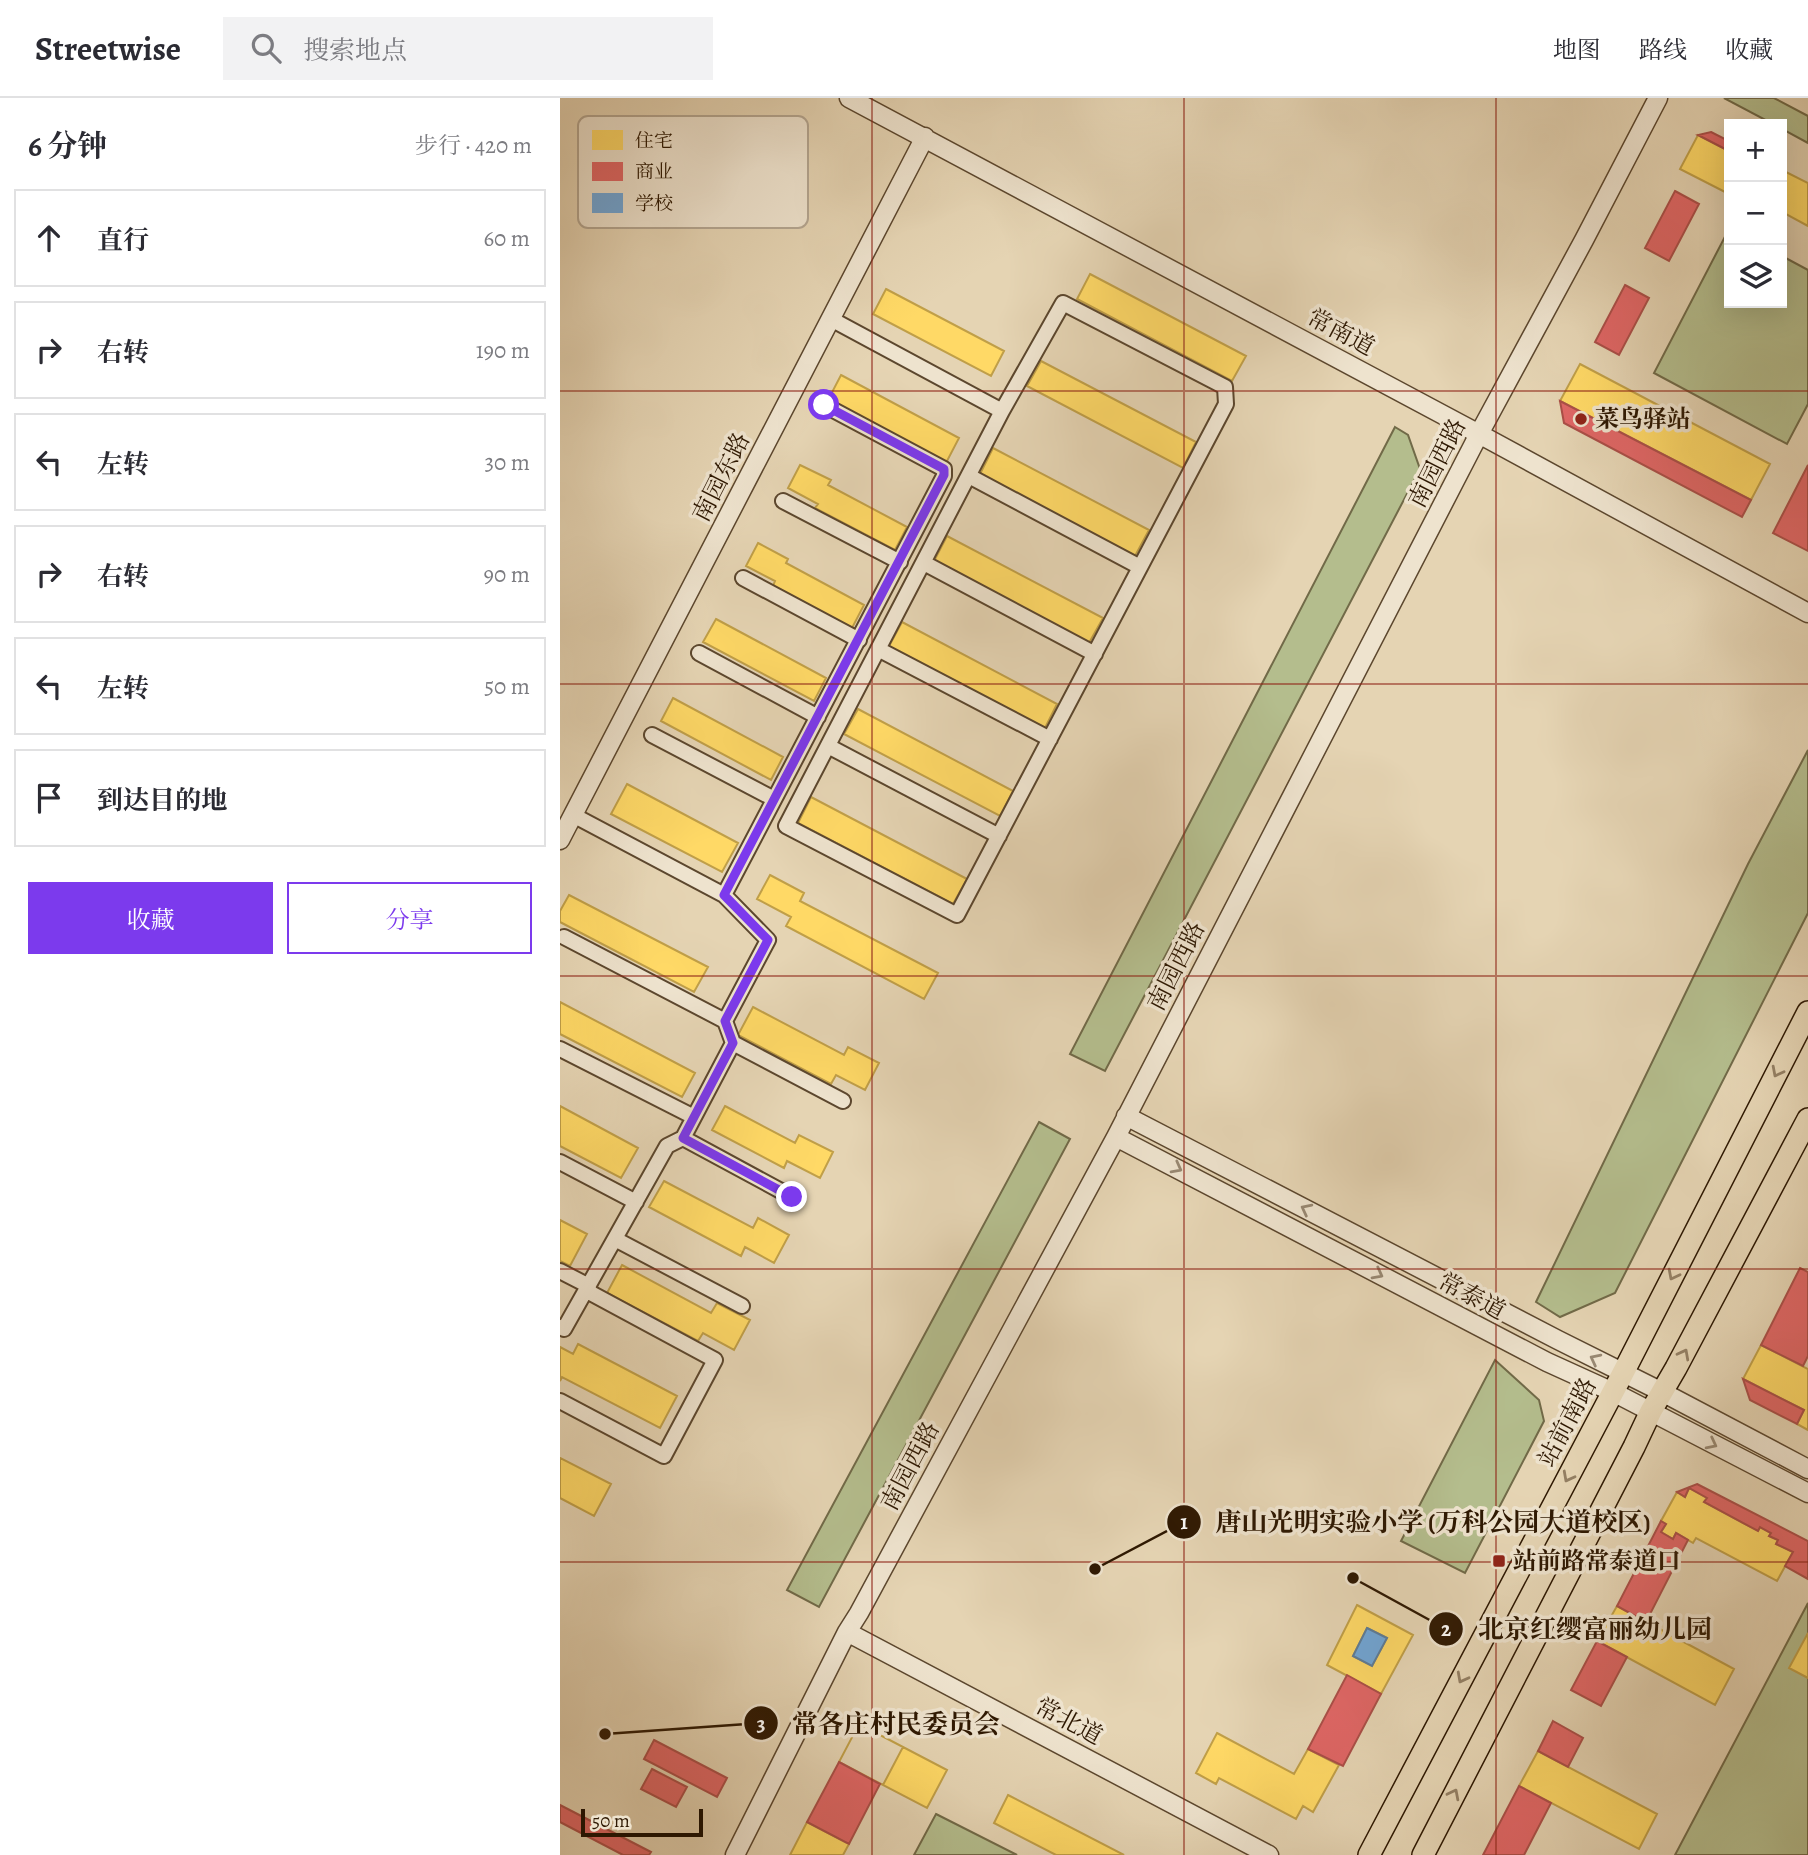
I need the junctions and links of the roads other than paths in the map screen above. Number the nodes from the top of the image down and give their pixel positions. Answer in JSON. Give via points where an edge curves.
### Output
{"nodes":[{"id":1,"x":849,"y":98,"type":"edge"},
{"id":2,"x":1658,"y":98,"type":"edge"},
{"id":3,"x":925,"y":138,"type":"junction"},
{"id":4,"x":831,"y":319,"type":"junction"},
{"id":5,"x":824,"y":405,"type":"dead end"},
{"id":6,"x":1003,"y":411,"type":"junction"},
{"id":7,"x":1479,"y":434,"type":"junction"},
{"id":8,"x":969,"y":475,"type":"junction"},
{"id":9,"x":783,"y":501,"type":"dead end"},
{"id":10,"x":900,"y":562,"type":"junction"},
{"id":11,"x":924,"y":563,"type":"junction"},
{"id":12,"x":1140,"y":567,"type":"junction"},
{"id":13,"x":743,"y":578,"type":"dead end"},
{"id":14,"x":1808,"y":613,"type":"edge"},
{"id":15,"x":859,"y":640,"type":"junction"},
{"id":16,"x":878,"y":649,"type":"junction"},
{"id":17,"x":699,"y":653,"type":"dead end"},
{"id":18,"x":1095,"y":654,"type":"junction"},
{"id":19,"x":818,"y":717,"type":"junction"},
{"id":20,"x":652,"y":735,"type":"dead end"},
{"id":21,"x":1050,"y":739,"type":"junction"},
{"id":22,"x":828,"y":746,"type":"junction"},
{"id":23,"x":774,"y":799,"type":"junction"},
{"id":24,"x":573,"y":815,"type":"junction"},
{"id":25,"x":999,"y":836,"type":"junction"},
{"id":26,"x":560,"y":840,"type":"edge"},
{"id":27,"x":724,"y":895,"type":"junction"},
{"id":28,"x":564,"y":937,"type":"dead end"},
{"id":29,"x":1808,"y":1012,"type":"edge"},
{"id":30,"x":725,"y":1021,"type":"junction"},
{"id":31,"x":733,"y":1043,"type":"junction"},
{"id":32,"x":560,"y":1049,"type":"edge"},
{"id":33,"x":843,"y":1101,"type":"dead end"},
{"id":34,"x":1126,"y":1116,"type":"junction"},
{"id":35,"x":694,"y":1118,"type":"junction"},
{"id":36,"x":1808,"y":1119,"type":"edge"},
{"id":37,"x":1116,"y":1137,"type":"junction"},
{"id":38,"x":683,"y":1138,"type":"junction"},
{"id":39,"x":560,"y":1162,"type":"edge"},
{"id":40,"x":792,"y":1197,"type":"dead end"},
{"id":41,"x":636,"y":1202,"type":"junction"},
{"id":42,"x":615,"y":1239,"type":"junction"},
{"id":43,"x":560,"y":1270,"type":"edge"},
{"id":44,"x":588,"y":1289,"type":"junction"},
{"id":45,"x":741,"y":1306,"type":"dead end"},
{"id":46,"x":560,"y":1327,"type":"edge"},
{"id":47,"x":1623,"y":1373,"type":"junction"},
{"id":48,"x":1613,"y":1392,"type":"junction"},
{"id":49,"x":1662,"y":1392,"type":"junction"},
{"id":50,"x":560,"y":1401,"type":"edge"},
{"id":51,"x":1651,"y":1411,"type":"junction"},
{"id":52,"x":1808,"y":1469,"type":"edge"},
{"id":53,"x":1808,"y":1493,"type":"edge"},
{"id":54,"x":847,"y":1632,"type":"junction"},
{"id":55,"x":735,"y":1855,"type":"edge"},
{"id":56,"x":1269,"y":1855,"type":"edge"},
{"id":57,"x":1369,"y":1855,"type":"edge"},
{"id":58,"x":1423,"y":1855,"type":"edge"}],
"edges":[{"from":1,"to":3,"type":"street","name":"常南道"},
{"from":2,"to":7,"type":"street","name":"南园西路"},
{"from":3,"to":4,"type":"street","name":"南园东路"},
{"from":3,"to":7,"type":"street","name":"常南道"},
{"from":4,"to":6,"type":"street"},
{"from":4,"to":24,"type":"street","name":"南园东路"},
{"from":5,"to":10,"type":"street","via":[[944,469]]},
{"from":6,"to":8,"type":"street"},
{"from":6,"to":12,"type":"street","via":[[1063,303],[1225,387],[1226,404]]},
{"from":7,"to":14,"type":"street","name":"常南道"},
{"from":7,"to":34,"type":"street","name":"南园西路"},
{"from":8,"to":11,"type":"street"},
{"from":8,"to":12,"type":"street"},
{"from":9,"to":10,"type":"street"},
{"from":10,"to":15,"type":"street"},
{"from":11,"to":16,"type":"street"},
{"from":11,"to":18,"type":"street"},
{"from":12,"to":18,"type":"street"},
{"from":13,"to":15,"type":"street"},
{"from":15,"to":19,"type":"street"},
{"from":16,"to":21,"type":"street"},
{"from":16,"to":22,"type":"street"},
{"from":17,"to":19,"type":"street"},
{"from":18,"to":21,"type":"street"},
{"from":19,"to":23,"type":"street"},
{"from":20,"to":23,"type":"street"},
{"from":21,"to":25,"type":"street"},
{"from":22,"to":25,"type":"street"},
{"from":22,"to":25,"type":"street","via":[[786,826],[957,915]]},
{"from":23,"to":27,"type":"street"},
{"from":24,"to":26,"type":"street","name":"南园东路"},
{"from":24,"to":27,"type":"street"},
{"from":27,"to":30,"type":"street","via":[[768,940]]},
{"from":28,"to":30,"type":"street"},
{"from":29,"to":47,"type":"main road","name":"站前南路","one_way":true},
{"from":30,"to":31,"type":"street"},
{"from":31,"to":33,"type":"street"},
{"from":31,"to":35,"type":"street"},
{"from":32,"to":35,"type":"street"},
{"from":34,"to":37,"type":"street","name":"南园西路"},
{"from":47,"to":34,"type":"street","name":"常泰道","one_way":true},
{"from":35,"to":38,"type":"street"},
{"from":49,"to":36,"type":"main road","one_way":true},
{"from":37,"to":48,"type":"street","name":"常泰道","one_way":true},
{"from":37,"to":54,"type":"street","name":"南园西路"},
{"from":38,"to":40,"type":"street"},
{"from":38,"to":41,"type":"street","via":[[667,1146]]},
{"from":39,"to":41,"type":"street"},
{"from":41,"to":42,"type":"street"},
{"from":42,"to":44,"type":"street"},
{"from":42,"to":45,"type":"street"},
{"from":43,"to":44,"type":"street"},
{"from":44,"to":46,"type":"street","via":[[565,1329]]},
{"from":44,"to":50,"type":"street","via":[[715,1360],[664,1456]]},
{"from":47,"to":48,"type":"main road","name":"站前南路"},
{"from":47,"to":49,"type":"street","name":"常泰道"},
{"from":48,"to":51,"type":"street","name":"常泰道"},
{"from":48,"to":57,"type":"main road","name":"站前南路","one_way":true},
{"from":49,"to":51,"type":"main road"},
{"from":49,"to":52,"type":"street","name":"常泰道"},
{"from":51,"to":53,"type":"street","name":"常泰道","one_way":true},
{"from":58,"to":51,"type":"main road","one_way":true},
{"from":54,"to":55,"type":"street","name":"南园西路"},
{"from":54,"to":56,"type":"street","name":"常北道"}]}
